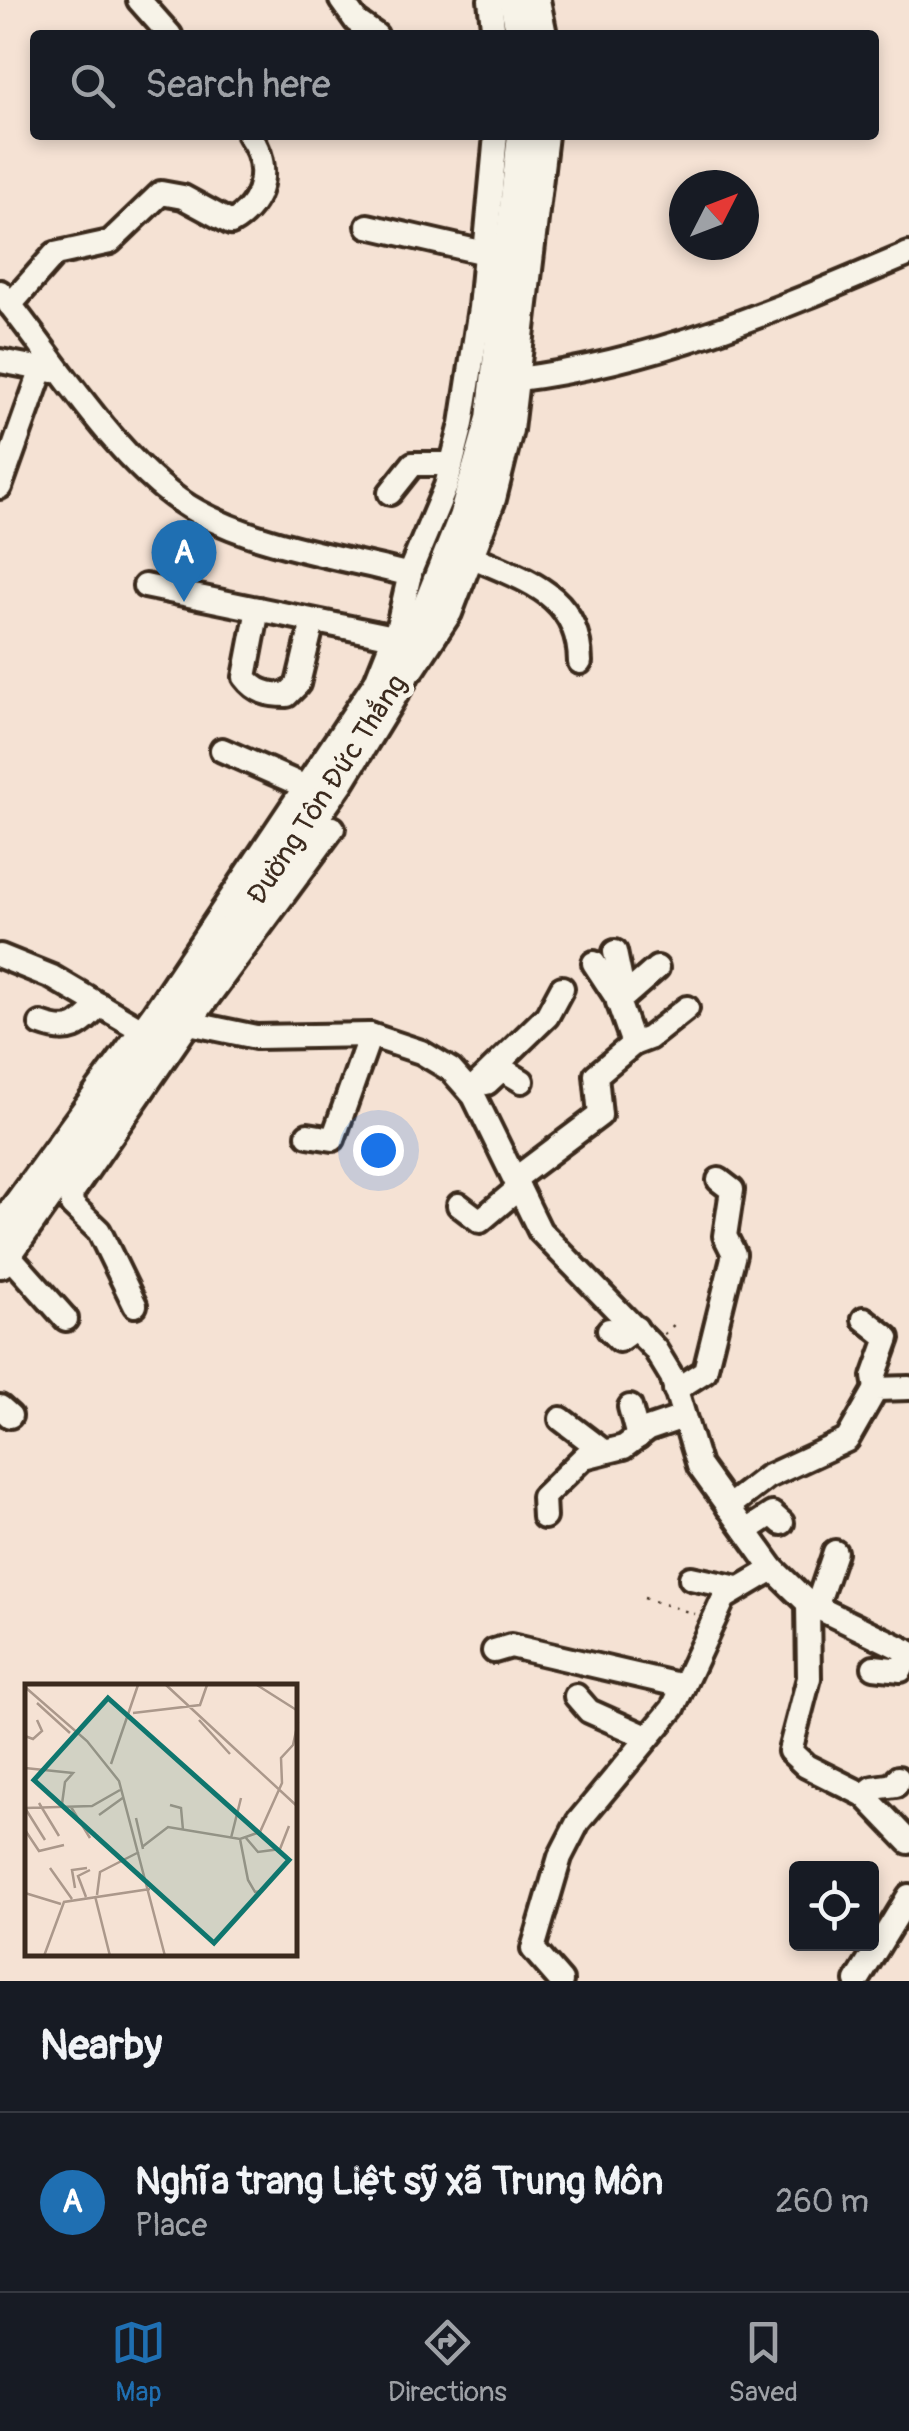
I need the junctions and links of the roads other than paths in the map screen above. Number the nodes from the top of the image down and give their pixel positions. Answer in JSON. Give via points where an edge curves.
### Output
{"nodes":[{"id":1,"x":139,"y":0,"type":"edge"},
{"id":2,"x":341,"y":0,"type":"edge"},
{"id":3,"x":490,"y":0,"type":"edge"},
{"id":4,"x":516,"y":0,"type":"edge"},
{"id":5,"x":538,"y":0,"type":"edge"},
{"id":6,"x":166,"y":30,"type":"edge"},
{"id":7,"x":369,"y":30,"type":"edge"},
{"id":8,"x":493,"y":30,"type":"edge"},
{"id":9,"x":523,"y":30,"type":"edge"},
{"id":10,"x":544,"y":30,"type":"edge"},
{"id":11,"x":253,"y":140,"type":"edge"},
{"id":12,"x":496,"y":140,"type":"edge"},
{"id":13,"x":523,"y":140,"type":"edge"},
{"id":14,"x":545,"y":140,"type":"edge"},
{"id":15,"x":368,"y":226,"type":"dead end"},
{"id":16,"x":485,"y":253,"type":"junction"},
{"id":17,"x":909,"y":254,"type":"edge"},
{"id":18,"x":5,"y":298,"type":"edge"},
{"id":19,"x":0,"y":361,"type":"edge"},
{"id":20,"x":51,"y":371,"type":"junction"},
{"id":21,"x":518,"y":379,"type":"junction"},
{"id":22,"x":452,"y":464,"type":"junction"},
{"id":23,"x":0,"y":488,"type":"edge"},
{"id":24,"x":390,"y":493,"type":"dead end"},
{"id":25,"x":472,"y":556,"type":"junction"},
{"id":26,"x":414,"y":572,"type":"junction"},
{"id":27,"x":144,"y":586,"type":"dead end"},
{"id":28,"x":258,"y":609,"type":"junction"},
{"id":29,"x":313,"y":620,"type":"junction"},
{"id":30,"x":398,"y":656,"type":"junction"},
{"id":31,"x":580,"y":662,"type":"dead end"},
{"id":32,"x":222,"y":750,"type":"dead end"},
{"id":33,"x":306,"y":787,"type":"junction"},
{"id":34,"x":333,"y":828,"type":"dead end"},
{"id":35,"x":0,"y":956,"type":"edge"},
{"id":36,"x":604,"y":957,"type":"dead end"},
{"id":37,"x":657,"y":968,"type":"dead end"},
{"id":38,"x":562,"y":988,"type":"dead end"},
{"id":39,"x":618,"y":1000,"type":"junction"},
{"id":40,"x":100,"y":1005,"type":"junction"},
{"id":41,"x":687,"y":1008,"type":"dead end"},
{"id":42,"x":40,"y":1024,"type":"dead end"},
{"id":43,"x":167,"y":1025,"type":"junction"},
{"id":44,"x":370,"y":1035,"type":"junction"},
{"id":45,"x":633,"y":1044,"type":"junction"},
{"id":46,"x":522,"y":1082,"type":"dead end"},
{"id":47,"x":606,"y":1086,"type":"dead end"},
{"id":48,"x":472,"y":1094,"type":"junction"},
{"id":49,"x":600,"y":1115,"type":"junction"},
{"id":50,"x":308,"y":1135,"type":"dead end"},
{"id":51,"x":719,"y":1180,"type":"dead end"},
{"id":52,"x":517,"y":1184,"type":"junction"},
{"id":53,"x":458,"y":1204,"type":"dead end"},
{"id":54,"x":2,"y":1246,"type":"edge"},
{"id":55,"x":135,"y":1305,"type":"dead end"},
{"id":56,"x":66,"y":1318,"type":"dead end"},
{"id":57,"x":864,"y":1319,"type":"dead end"},
{"id":58,"x":636,"y":1328,"type":"junction"},
{"id":59,"x":609,"y":1330,"type":"dead end"},
{"id":60,"x":909,"y":1388,"type":"edge"},
{"id":61,"x":675,"y":1390,"type":"junction"},
{"id":62,"x":876,"y":1390,"type":"junction"},
{"id":63,"x":630,"y":1407,"type":"dead end"},
{"id":64,"x":682,"y":1417,"type":"junction"},
{"id":65,"x":562,"y":1419,"type":"dead end"},
{"id":66,"x":638,"y":1437,"type":"junction"},
{"id":67,"x":603,"y":1451,"type":"junction"},
{"id":68,"x":728,"y":1508,"type":"junction"},
{"id":69,"x":544,"y":1516,"type":"dead end"},
{"id":70,"x":782,"y":1522,"type":"dead end"},
{"id":71,"x":746,"y":1531,"type":"junction"},
{"id":72,"x":836,"y":1552,"type":"dead end"},
{"id":73,"x":773,"y":1569,"type":"junction"},
{"id":74,"x":691,"y":1578,"type":"dead end"},
{"id":75,"x":738,"y":1588,"type":"junction"},
{"id":76,"x":812,"y":1605,"type":"junction"},
{"id":77,"x":679,"y":1641,"type":"dead end"},
{"id":78,"x":702,"y":1648,"type":"junction"},
{"id":79,"x":494,"y":1651,"type":"dead end"},
{"id":80,"x":909,"y":1652,"type":"edge"},
{"id":81,"x":874,"y":1667,"type":"dead end"},
{"id":82,"x":684,"y":1686,"type":"junction"},
{"id":83,"x":576,"y":1696,"type":"dead end"},
{"id":84,"x":647,"y":1737,"type":"junction"},
{"id":85,"x":898,"y":1778,"type":"dead end"},
{"id":86,"x":864,"y":1795,"type":"junction"},
{"id":87,"x":909,"y":1842,"type":"edge"},
{"id":88,"x":909,"y":1896,"type":"edge"},
{"id":89,"x":561,"y":1981,"type":"edge"},
{"id":90,"x":857,"y":1981,"type":"edge"}],
"edges":[{"from":1,"to":6,"type":"street"},
{"from":2,"to":7,"type":"street"},
{"from":3,"to":8,"type":"street"},
{"from":4,"to":9,"type":"highway"},
{"from":5,"to":10,"type":"street"},
{"from":11,"to":18,"type":"street","via":[[260,148],[260,197],[250,213],[230,222],[183,196],[161,193],[110,242],[65,248]]},
{"from":12,"to":16,"type":"street"},
{"from":13,"to":30,"type":"highway","name":"Đường Tôn Đức Thắng","via":[[493,419],[465,518]]},
{"from":14,"to":21,"type":"street"},
{"from":15,"to":16,"type":"street"},
{"from":16,"to":22,"type":"street","via":[[474,365]]},
{"from":17,"to":21,"type":"street","via":[[731,330],[575,372]]},
{"from":18,"to":20,"type":"street"},
{"from":19,"to":20,"type":"street"},
{"from":20,"to":23,"type":"street"},
{"from":20,"to":26,"type":"street","via":[[166,491],[198,512],[233,528]]},
{"from":21,"to":25,"type":"street","via":[[494,499]]},
{"from":22,"to":24,"type":"street","via":[[413,464]]},
{"from":22,"to":26,"type":"street"},
{"from":25,"to":30,"type":"street","via":[[425,656]]},
{"from":25,"to":31,"type":"street","via":[[540,587],[563,608],[578,631]]},
{"from":26,"to":30,"type":"street"},
{"from":27,"to":28,"type":"street"},
{"from":28,"to":29,"type":"street"},
{"from":28,"to":29,"type":"street","via":[[245,676],[253,688],[273,695],[287,695],[298,684]]},
{"from":29,"to":30,"type":"street"},
{"from":30,"to":33,"type":"street"},
{"from":30,"to":43,"type":"highway","name":"Đường Tôn Đức Thắng","via":[[338,780]]},
{"from":32,"to":33,"type":"street"},
{"from":33,"to":43,"type":"street"},
{"from":34,"to":43,"type":"street"},
{"from":35,"to":40,"type":"street"},
{"from":36,"to":39,"type":"street"},
{"from":37,"to":39,"type":"street"},
{"from":38,"to":48,"type":"street","via":[[547,1016]]},
{"from":39,"to":45,"type":"street"},
{"from":40,"to":42,"type":"street","via":[[78,1028]]},
{"from":40,"to":43,"type":"street"},
{"from":41,"to":45,"type":"street"},
{"from":43,"to":44,"type":"street","via":[[256,1037]]},
{"from":43,"to":54,"type":"highway","name":"Đường Tôn Đức Thắng"},
{"from":43,"to":55,"type":"street","via":[[68,1200],[98,1231]]},
{"from":44,"to":48,"type":"street","via":[[436,1060]]},
{"from":44,"to":50,"type":"street","via":[[334,1139]]},
{"from":45,"to":49,"type":"street","via":[[594,1080]]},
{"from":46,"to":48,"type":"street","via":[[502,1069]]},
{"from":47,"to":49,"type":"street","via":[[614,1108]]},
{"from":48,"to":52,"type":"street"},
{"from":49,"to":52,"type":"street"},
{"from":51,"to":61,"type":"street","via":[[732,1190],[724,1236],[733,1260],[705,1371]]},
{"from":52,"to":53,"type":"street","via":[[480,1220]]},
{"from":52,"to":58,"type":"street","via":[[552,1246]]},
{"from":54,"to":56,"type":"street"},
{"from":57,"to":62,"type":"street","via":[[888,1338]]},
{"from":58,"to":59,"type":"street","via":[[619,1340]]},
{"from":58,"to":61,"type":"street"},
{"from":60,"to":62,"type":"street"},
{"from":61,"to":64,"type":"street"},
{"from":62,"to":68,"type":"street","via":[[846,1440],[767,1476]]},
{"from":63,"to":66,"type":"street"},
{"from":64,"to":66,"type":"street"},
{"from":64,"to":68,"type":"street","via":[[698,1466]]},
{"from":65,"to":67,"type":"street"},
{"from":66,"to":67,"type":"street"},
{"from":67,"to":69,"type":"street","via":[[584,1458],[547,1491]]},
{"from":68,"to":71,"type":"street"},
{"from":70,"to":71,"type":"street","via":[[772,1514]]},
{"from":71,"to":73,"type":"street"},
{"from":72,"to":76,"type":"street"},
{"from":73,"to":75,"type":"street"},
{"from":73,"to":76,"type":"street"},
{"from":74,"to":75,"type":"street"},
{"from":75,"to":78,"type":"street","via":[[724,1598]]},
{"from":76,"to":80,"type":"street"},
{"from":76,"to":86,"type":"street","via":[[810,1678],[790,1750],[806,1766]]},
{"from":77,"to":78,"type":"street"},
{"from":78,"to":82,"type":"street"},
{"from":79,"to":82,"type":"street","via":[[511,1646]]},
{"from":80,"to":81,"type":"street","via":[[901,1670]]},
{"from":82,"to":84,"type":"street"},
{"from":83,"to":84,"type":"street","via":[[589,1711]]},
{"from":84,"to":89,"type":"street","via":[[578,1822],[560,1857],[534,1949]]},
{"from":85,"to":86,"type":"street"},
{"from":86,"to":87,"type":"street"},
{"from":88,"to":90,"type":"street"}]}
